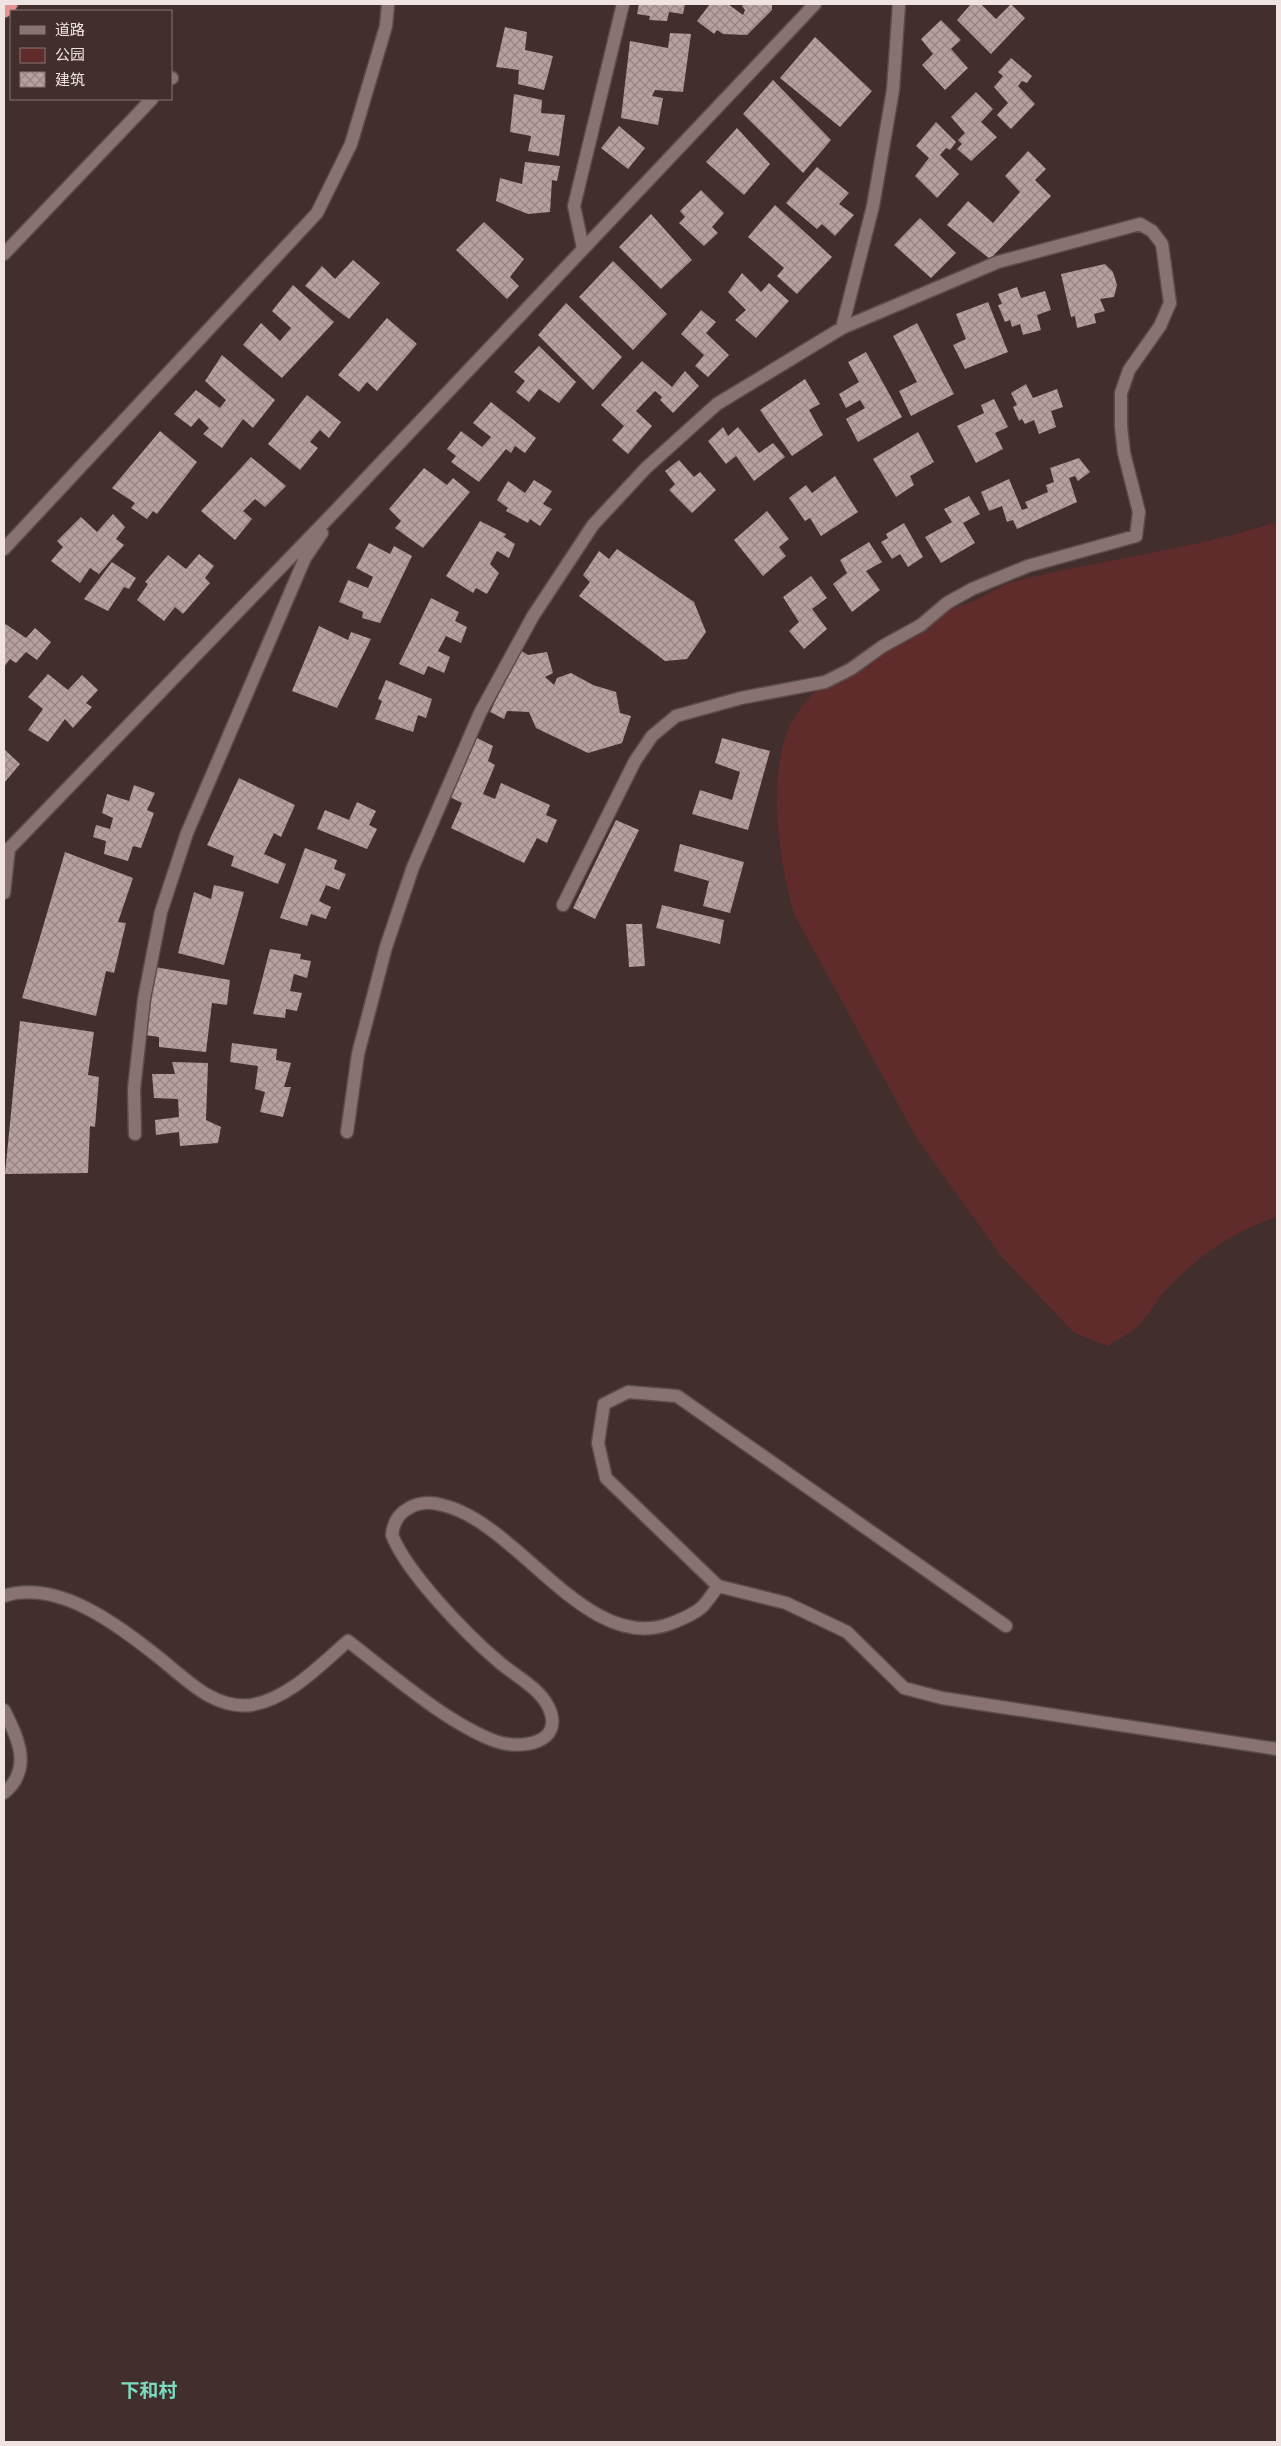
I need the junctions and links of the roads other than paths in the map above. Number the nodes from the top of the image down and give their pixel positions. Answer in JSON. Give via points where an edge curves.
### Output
{"nodes":[{"id":1,"x":10,"y":4,"type":"edge"},
{"id":2,"x":388,"y":4,"type":"edge"},
{"id":3,"x":623,"y":4,"type":"edge"},
{"id":4,"x":815,"y":4,"type":"edge"},
{"id":5,"x":899,"y":4,"type":"edge"},
{"id":6,"x":4,"y":10,"type":"edge"},
{"id":7,"x":151,"y":100,"type":"edge"},
{"id":8,"x":583,"y":248,"type":"junction"},
{"id":9,"x":4,"y":254,"type":"edge"},
{"id":10,"x":842,"y":328,"type":"junction"},
{"id":11,"x":340,"y":506,"type":"junction"},
{"id":12,"x":4,"y":549,"type":"edge"},
{"id":13,"x":6,"y":851,"type":"edge"},
{"id":14,"x":4,"y":893,"type":"edge"},
{"id":15,"x":563,"y":905,"type":"dead end"},
{"id":16,"x":347,"y":1132,"type":"dead end"},
{"id":17,"x":135,"y":1134,"type":"dead end"},
{"id":18,"x":718,"y":1586,"type":"junction"},
{"id":19,"x":4,"y":1596,"type":"edge"},
{"id":20,"x":1006,"y":1626,"type":"dead end"},
{"id":21,"x":4,"y":1710,"type":"edge"},
{"id":22,"x":1277,"y":1749,"type":"edge"},
{"id":23,"x":4,"y":1793,"type":"edge"}],
"edges":[{"from":1,"to":6,"type":"highway"},
{"from":2,"to":12,"type":"street","via":[[386,26],[351,144],[317,213]]},
{"from":3,"to":8,"type":"street","via":[[574,206]]},
{"from":4,"to":8,"type":"street"},
{"from":5,"to":10,"type":"street","via":[[893,90],[873,206]]},
{"from":7,"to":9,"type":"street"},
{"from":8,"to":11,"type":"street"},
{"from":10,"to":15,"type":"street","via":[[998,262],[1140,224],[1152,231],[1162,244],[1170,303],[1160,326],[1129,370],[1120,408],[1124,453],[1139,512],[1136,536],[1028,566],[972,590],[947,603],[921,626],[825,682],[742,698],[676,716],[652,736],[635,761]]},
{"from":10,"to":16,"type":"street","via":[[717,404],[646,468],[593,525],[533,616],[480,713],[413,867],[386,947],[358,1054]]},
{"from":11,"to":13,"type":"street"},
{"from":11,"to":17,"type":"street","via":[[306,558],[187,832],[161,912],[144,999],[134,1089]]},
{"from":13,"to":14,"type":"street"},
{"from":18,"to":19,"type":"street","via":[[702,1606],[684,1618],[653,1629],[630,1628],[585,1605],[492,1530],[467,1514],[431,1503],[416,1505],[404,1512],[394,1522],[392,1535],[410,1565],[470,1635],[499,1663],[536,1690],[549,1707],[552,1721],[547,1735],[534,1743],[517,1746],[492,1740],[456,1720],[348,1641],[282,1694],[242,1705],[201,1691],[136,1640],[74,1603],[36,1592]]},
{"from":18,"to":20,"type":"street","via":[[606,1478],[598,1443],[604,1404],[628,1392],[677,1396]]},
{"from":18,"to":22,"type":"street","via":[[786,1604],[847,1632],[904,1688],[942,1698]]},
{"from":21,"to":23,"type":"street","via":[[17,1738],[22,1761],[17,1777]]}]}
